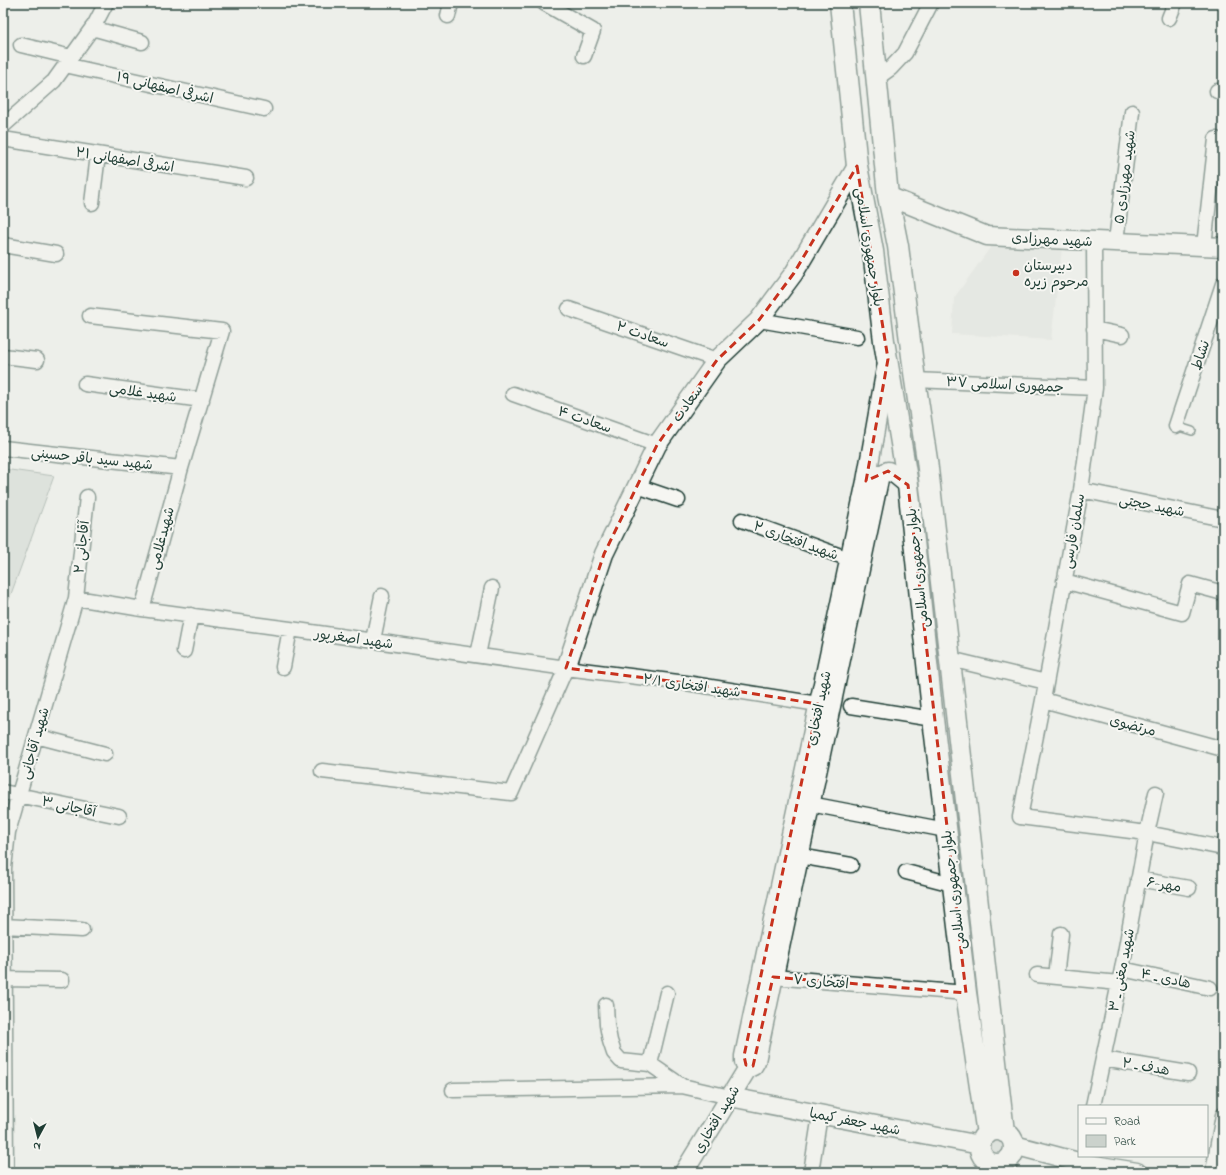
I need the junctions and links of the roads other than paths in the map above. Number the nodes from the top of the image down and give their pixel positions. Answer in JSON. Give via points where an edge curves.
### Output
{"nodes":[{"id":1,"x":106,"y":3,"type":"edge"},
{"id":2,"x":544,"y":3,"type":"edge"},
{"id":3,"x":840,"y":3,"type":"edge"},
{"id":4,"x":870,"y":3,"type":"edge"},
{"id":5,"x":931,"y":3,"type":"edge"},
{"id":6,"x":1175,"y":3,"type":"edge"},
{"id":7,"x":1168,"y":18,"type":"dead end"},
{"id":8,"x":92,"y":28,"type":"junction"},
{"id":9,"x":142,"y":42,"type":"dead end"},
{"id":10,"x":21,"y":45,"type":"dead end"},
{"id":11,"x":584,"y":56,"type":"dead end"},
{"id":12,"x":68,"y":61,"type":"junction"},
{"id":13,"x":878,"y":78,"type":"junction"},
{"id":14,"x":264,"y":109,"type":"dead end"},
{"id":15,"x":1132,"y":112,"type":"dead end"},
{"id":16,"x":10,"y":113,"type":"edge"},
{"id":17,"x":3,"y":126,"type":"edge"},
{"id":18,"x":3,"y":139,"type":"edge"},
{"id":19,"x":1216,"y":139,"type":"dead end"},
{"id":20,"x":98,"y":154,"type":"junction"},
{"id":21,"x":857,"y":166,"type":"junction"},
{"id":22,"x":246,"y":178,"type":"dead end"},
{"id":23,"x":888,"y":196,"type":"junction"},
{"id":24,"x":92,"y":203,"type":"dead end"},
{"id":25,"x":1094,"y":241,"type":"junction"},
{"id":26,"x":1116,"y":241,"type":"junction"},
{"id":27,"x":3,"y":245,"type":"edge"},
{"id":28,"x":898,"y":246,"type":"junction"},
{"id":29,"x":1204,"y":246,"type":"junction"},
{"id":30,"x":1223,"y":247,"type":"edge"},
{"id":31,"x":873,"y":251,"type":"junction"},
{"id":32,"x":56,"y":254,"type":"dead end"},
{"id":33,"x":1223,"y":284,"type":"edge"},
{"id":34,"x":905,"y":299,"type":"junction"},
{"id":35,"x":879,"y":300,"type":"junction"},
{"id":36,"x":569,"y":309,"type":"dead end"},
{"id":37,"x":90,"y":316,"type":"dead end"},
{"id":38,"x":759,"y":320,"type":"junction"},
{"id":39,"x":1094,"y":329,"type":"junction"},
{"id":40,"x":1122,"y":335,"type":"dead end"},
{"id":41,"x":857,"y":337,"type":"dead end"},
{"id":42,"x":3,"y":356,"type":"edge"},
{"id":43,"x":888,"y":359,"type":"junction"},
{"id":44,"x":37,"y":360,"type":"dead end"},
{"id":45,"x":717,"y":360,"type":"junction"},
{"id":46,"x":915,"y":380,"type":"junction"},
{"id":47,"x":85,"y":384,"type":"dead end"},
{"id":48,"x":1094,"y":388,"type":"junction"},
{"id":49,"x":513,"y":394,"type":"dead end"},
{"id":50,"x":202,"y":400,"type":"junction"},
{"id":51,"x":1176,"y":426,"type":"joint"},
{"id":52,"x":1192,"y":432,"type":"dead end"},
{"id":53,"x":657,"y":444,"type":"junction"},
{"id":54,"x":3,"y":448,"type":"edge"},
{"id":55,"x":181,"y":468,"type":"junction"},
{"id":56,"x":871,"y":485,"type":"junction"},
{"id":57,"x":908,"y":485,"type":"junction"},
{"id":58,"x":636,"y":486,"type":"junction"},
{"id":59,"x":1081,"y":490,"type":"junction"},
{"id":60,"x":87,"y":497,"type":"dead end"},
{"id":61,"x":678,"y":500,"type":"dead end"},
{"id":62,"x":1223,"y":519,"type":"edge"},
{"id":63,"x":742,"y":520,"type":"dead end"},
{"id":64,"x":849,"y":559,"type":"junction"},
{"id":65,"x":1064,"y":581,"type":"junction"},
{"id":66,"x":492,"y":588,"type":"dead end"},
{"id":67,"x":1223,"y":593,"type":"edge"},
{"id":68,"x":382,"y":596,"type":"dead end"},
{"id":69,"x":76,"y":598,"type":"junction"},
{"id":70,"x":142,"y":609,"type":"junction"},
{"id":71,"x":191,"y":615,"type":"junction"},
{"id":72,"x":290,"y":628,"type":"junction"},
{"id":73,"x":373,"y":640,"type":"junction"},
{"id":74,"x":184,"y":651,"type":"dead end"},
{"id":75,"x":478,"y":656,"type":"junction"},
{"id":76,"x":950,"y":659,"type":"junction"},
{"id":77,"x":283,"y":667,"type":"dead end"},
{"id":78,"x":566,"y":668,"type":"junction"},
{"id":79,"x":1046,"y":682,"type":"junction"},
{"id":80,"x":1043,"y":700,"type":"junction"},
{"id":81,"x":818,"y":704,"type":"junction"},
{"id":82,"x":851,"y":706,"type":"dead end"},
{"id":83,"x":933,"y":719,"type":"junction"},
{"id":84,"x":36,"y":736,"type":"junction"},
{"id":85,"x":1223,"y":749,"type":"edge"},
{"id":86,"x":104,"y":754,"type":"dead end"},
{"id":87,"x":322,"y":771,"type":"dead end"},
{"id":88,"x":3,"y":792,"type":"edge"},
{"id":89,"x":1156,"y":793,"type":"dead end"},
{"id":90,"x":19,"y":795,"type":"junction"},
{"id":91,"x":810,"y":804,"type":"junction"},
{"id":92,"x":119,"y":816,"type":"dead end"},
{"id":93,"x":946,"y":830,"type":"junction"},
{"id":94,"x":1147,"y":833,"type":"junction"},
{"id":95,"x":1223,"y":848,"type":"edge"},
{"id":96,"x":799,"y":856,"type":"junction"},
{"id":97,"x":851,"y":865,"type":"dead end"},
{"id":98,"x":4,"y":868,"type":"edge"},
{"id":99,"x":906,"y":872,"type":"dead end"},
{"id":100,"x":1138,"y":880,"type":"junction"},
{"id":101,"x":952,"y":884,"type":"junction"},
{"id":102,"x":1189,"y":888,"type":"dead end"},
{"id":103,"x":4,"y":926,"type":"edge"},
{"id":104,"x":82,"y":930,"type":"dead end"},
{"id":105,"x":1061,"y":934,"type":"dead end"},
{"id":106,"x":1122,"y":969,"type":"junction"},
{"id":107,"x":1037,"y":975,"type":"dead end"},
{"id":108,"x":773,"y":977,"type":"junction"},
{"id":109,"x":1056,"y":977,"type":"junction"},
{"id":110,"x":4,"y":979,"type":"edge"},
{"id":111,"x":62,"y":980,"type":"dead end"},
{"id":112,"x":1118,"y":983,"type":"junction"},
{"id":113,"x":1210,"y":988,"type":"dead end"},
{"id":114,"x":667,"y":993,"type":"dead end"},
{"id":115,"x":966,"y":993,"type":"junction"},
{"id":116,"x":606,"y":1004,"type":"dead end"},
{"id":117,"x":4,"y":1028,"type":"edge"},
{"id":118,"x":1103,"y":1058,"type":"junction"},
{"id":119,"x":746,"y":1061,"type":"junction"},
{"id":120,"x":650,"y":1064,"type":"junction"},
{"id":121,"x":1188,"y":1074,"type":"dead end"},
{"id":122,"x":682,"y":1086,"type":"junction"},
{"id":123,"x":453,"y":1090,"type":"dead end"},
{"id":124,"x":730,"y":1097,"type":"junction"},
{"id":125,"x":1094,"y":1105,"type":"edge"},
{"id":126,"x":820,"y":1115,"type":"junction"},
{"id":127,"x":1223,"y":1115,"type":"edge"},
{"id":128,"x":998,"y":1152,"type":"edge"},
{"id":129,"x":1083,"y":1160,"type":"edge"},
{"id":130,"x":1106,"y":1170,"type":"edge"},
{"id":131,"x":6,"y":1172,"type":"edge"},
{"id":132,"x":684,"y":1172,"type":"edge"},
{"id":133,"x":811,"y":1172,"type":"edge"},
{"id":134,"x":1137,"y":1172,"type":"edge"},
{"id":135,"x":1213,"y":1172,"type":"edge"}],
"edges":[{"from":1,"to":8,"type":"street"},
{"from":2,"to":11,"type":"street","via":[[593,31]]},
{"from":3,"to":21,"type":"main road","name":"بلوار جمهوری اسلامی"},
{"from":4,"to":13,"type":"main road","name":"بلوار جمهوری اسلامی"},
{"from":5,"to":13,"type":"street","via":[[905,53]]},
{"from":6,"to":7,"type":"street"},
{"from":8,"to":9,"type":"street"},
{"from":8,"to":12,"type":"street"},
{"from":10,"to":12,"type":"street","name":"اشرفی اصفهانی ۱۹"},
{"from":12,"to":14,"type":"street","name":"اشرفی اصفهانی ۱۹"},
{"from":12,"to":16,"type":"street","via":[[54,81]]},
{"from":13,"to":23,"type":"main road","name":"بلوار جمهوری اسلامی"},
{"from":15,"to":26,"type":"street","name":"شهید مهرزادی ۵"},
{"from":16,"to":17,"type":"street"},
{"from":18,"to":20,"type":"street","name":"اشرفی اصفهانی ۲۱"},
{"from":19,"to":29,"type":"street"},
{"from":20,"to":22,"type":"street","name":"اشرفی اصفهانی ۲۱"},
{"from":20,"to":24,"type":"street"},
{"from":21,"to":31,"type":"main road","name":"بلوار جمهوری اسلامی"},
{"from":21,"to":38,"type":"street","name":"سعادت","via":[[794,273]]},
{"from":23,"to":25,"type":"street","name":"شهید مهرزادی","via":[[987,236]]},
{"from":23,"to":28,"type":"main road","name":"بلوار جمهوری اسلامی"},
{"from":25,"to":26,"type":"street","name":"شهید مهرزادی"},
{"from":25,"to":39,"type":"street","name":"سلمان فارسی"},
{"from":26,"to":29,"type":"street","name":"شهید مهرزادی"},
{"from":27,"to":32,"type":"street"},
{"from":28,"to":31,"type":"main road","via":[[894,254],[887,258],[878,257]]},
{"from":28,"to":34,"type":"main road","name":"بلوار جمهوری اسلامی"},
{"from":29,"to":30,"type":"street","name":"شهید مهرزادی"},
{"from":31,"to":35,"type":"main road","name":"بلوار جمهوری اسلامی"},
{"from":33,"to":51,"type":"street","name":"نشاط"},
{"from":34,"to":35,"type":"main road","via":[[901,291],[892,288],[883,291]]},
{"from":34,"to":46,"type":"main road","name":"بلوار جمهوری اسلامی"},
{"from":35,"to":43,"type":"main road","name":"بلوار جمهوری اسلامی"},
{"from":36,"to":45,"type":"street","name":"سعادت ۲"},
{"from":37,"to":50,"type":"street","name":"شهیدغلامی","via":[[222,330]]},
{"from":38,"to":41,"type":"street"},
{"from":38,"to":45,"type":"street","name":"سعادت"},
{"from":39,"to":40,"type":"street"},
{"from":39,"to":48,"type":"street","name":"سلمان فارسی"},
{"from":42,"to":44,"type":"street"},
{"from":43,"to":56,"type":"street","name":"شهید افتخاری"},
{"from":43,"to":57,"type":"main road","name":"بلوار جمهوری اسلامی"},
{"from":45,"to":53,"type":"street","name":"سعادت"},
{"from":46,"to":48,"type":"street","name":"جمهوری اسلامی ۳۷"},
{"from":46,"to":76,"type":"main road","name":"بلوار جمهوری اسلامی"},
{"from":47,"to":50,"type":"street","name":"شهید غلامی"},
{"from":48,"to":59,"type":"street","name":"سلمان فارسی"},
{"from":49,"to":53,"type":"street","name":"سعادت ۴"},
{"from":50,"to":55,"type":"street","name":"شهیدغلامی"},
{"from":51,"to":52,"type":"lane"},
{"from":53,"to":58,"type":"street","name":"سعادت"},
{"from":54,"to":55,"type":"street","name":"شهید سید باقر حسینی"},
{"from":55,"to":70,"type":"street","name":"شهیدغلامی"},
{"from":56,"to":57,"type":"street","via":[[880,475],[888,472],[896,474]]},
{"from":56,"to":64,"type":"street","name":"شهید افتخاری"},
{"from":56,"to":91,"type":"street"},
{"from":57,"to":83,"type":"main road","name":"بلوار جمهوری اسلامی"},
{"from":58,"to":61,"type":"street"},
{"from":58,"to":78,"type":"street","name":"سعادت","via":[[604,554]]},
{"from":59,"to":62,"type":"street","name":"شهید حجتی"},
{"from":59,"to":65,"type":"street","name":"سلمان فارسی"},
{"from":60,"to":69,"type":"street","name":"آقاجانی ۲"},
{"from":63,"to":64,"type":"street","name":"شهید افتخاری ۲"},
{"from":64,"to":81,"type":"street","name":"شهید افتخاری"},
{"from":65,"to":67,"type":"street","via":[[1182,613],[1190,584]]},
{"from":65,"to":79,"type":"street","name":"سلمان فارسی"},
{"from":66,"to":75,"type":"street"},
{"from":68,"to":73,"type":"street"},
{"from":69,"to":70,"type":"street"},
{"from":69,"to":84,"type":"street","name":"شهید آقاجانی"},
{"from":70,"to":71,"type":"street","name":"شهید اصغرپور"},
{"from":71,"to":72,"type":"street","name":"شهید اصغرپور"},
{"from":71,"to":74,"type":"street"},
{"from":72,"to":73,"type":"street","name":"شهید اصغرپور"},
{"from":72,"to":77,"type":"street"},
{"from":73,"to":75,"type":"street","name":"شهید اصغرپور"},
{"from":75,"to":78,"type":"street","name":"شهید اصغرپور"},
{"from":76,"to":79,"type":"street"},
{"from":76,"to":128,"type":"main road","name":"بلوار جمهوری اسلامی"},
{"from":78,"to":81,"type":"street","name":"شهید افتخاری ۲/۱","via":[[686,683]]},
{"from":78,"to":87,"type":"street","via":[[511,793]]},
{"from":79,"to":80,"type":"street","name":"سلمان فارسی"},
{"from":80,"to":85,"type":"street","name":"مرتضوی"},
{"from":80,"to":94,"type":"street","name":"سلمان فارسی","via":[[1020,817]]},
{"from":81,"to":119,"type":"street","name":"شهید افتخاری"},
{"from":82,"to":83,"type":"street"},
{"from":83,"to":93,"type":"main road","name":"بلوار جمهوری اسلامی"},
{"from":84,"to":86,"type":"street"},
{"from":84,"to":90,"type":"street","name":"شهید آقاجانی"},
{"from":88,"to":90,"type":"street","name":"آقاجانی ۳"},
{"from":89,"to":94,"type":"street","name":"شهید مغنی ـ ۳"},
{"from":90,"to":92,"type":"street","name":"آقاجانی ۳"},
{"from":90,"to":98,"type":"street","name":"شهید آقاجانی","via":[[8,832]]},
{"from":91,"to":93,"type":"street"},
{"from":91,"to":96,"type":"street"},
{"from":93,"to":101,"type":"main road","name":"بلوار جمهوری اسلامی"},
{"from":94,"to":95,"type":"street"},
{"from":94,"to":100,"type":"street","name":"شهید مغنی ـ ۳"},
{"from":96,"to":97,"type":"street"},
{"from":96,"to":108,"type":"street"},
{"from":98,"to":103,"type":"street","name":"شهید آقاجانی"},
{"from":99,"to":101,"type":"street"},
{"from":100,"to":102,"type":"street","name":"مهر-۶"},
{"from":100,"to":106,"type":"street","name":"شهید مغنی ـ ۳"},
{"from":101,"to":115,"type":"main road","name":"بلوار جمهوری اسلامی"},
{"from":103,"to":104,"type":"street"},
{"from":103,"to":110,"type":"street","name":"شهید آقاجانی"},
{"from":105,"to":109,"type":"street"},
{"from":106,"to":112,"type":"street","name":"شهید مغنی ـ ۳"},
{"from":106,"to":113,"type":"street","name":"هادی ـ ۴"},
{"from":107,"to":109,"type":"street"},
{"from":108,"to":115,"type":"street","name":"افتخاری ۷"},
{"from":108,"to":119,"type":"street","via":[[756,1061],[753,1066]]},
{"from":109,"to":112,"type":"street"},
{"from":110,"to":111,"type":"street"},
{"from":110,"to":117,"type":"street","name":"شهید آقاجانی"},
{"from":112,"to":118,"type":"street","name":"شهید مغنی ـ ۳"},
{"from":114,"to":120,"type":"street"},
{"from":115,"to":128,"type":"main road","name":"بلوار جمهوری اسلامی"},
{"from":116,"to":120,"type":"street","via":[[607,1025],[614,1053],[622,1061]]},
{"from":117,"to":131,"type":"street","name":"شهید آقاجانی"},
{"from":118,"to":121,"type":"street","name":"هدف ـ ۲"},
{"from":118,"to":125,"type":"street","name":"شهید مغنی ـ ۳"},
{"from":119,"to":124,"type":"street","name":"شهید افتخاری"},
{"from":120,"to":122,"type":"street"},
{"from":122,"to":123,"type":"street"},
{"from":122,"to":124,"type":"street"},
{"from":124,"to":126,"type":"street","name":"شهید جعفر کیمیا"},
{"from":124,"to":132,"type":"street","name":"شهید افتخاری"},
{"from":126,"to":128,"type":"street","name":"شهید جعفر کیمیا"},
{"from":126,"to":133,"type":"street"},
{"from":127,"to":135,"type":"street"},
{"from":128,"to":129,"type":"street","name":"شهید جعفر کیمیا"},
{"from":129,"to":130,"type":"street","name":"شهید جعفر کیمیا"},
{"from":130,"to":134,"type":"street","name":"شهید جعفر کیمیا"}]}
